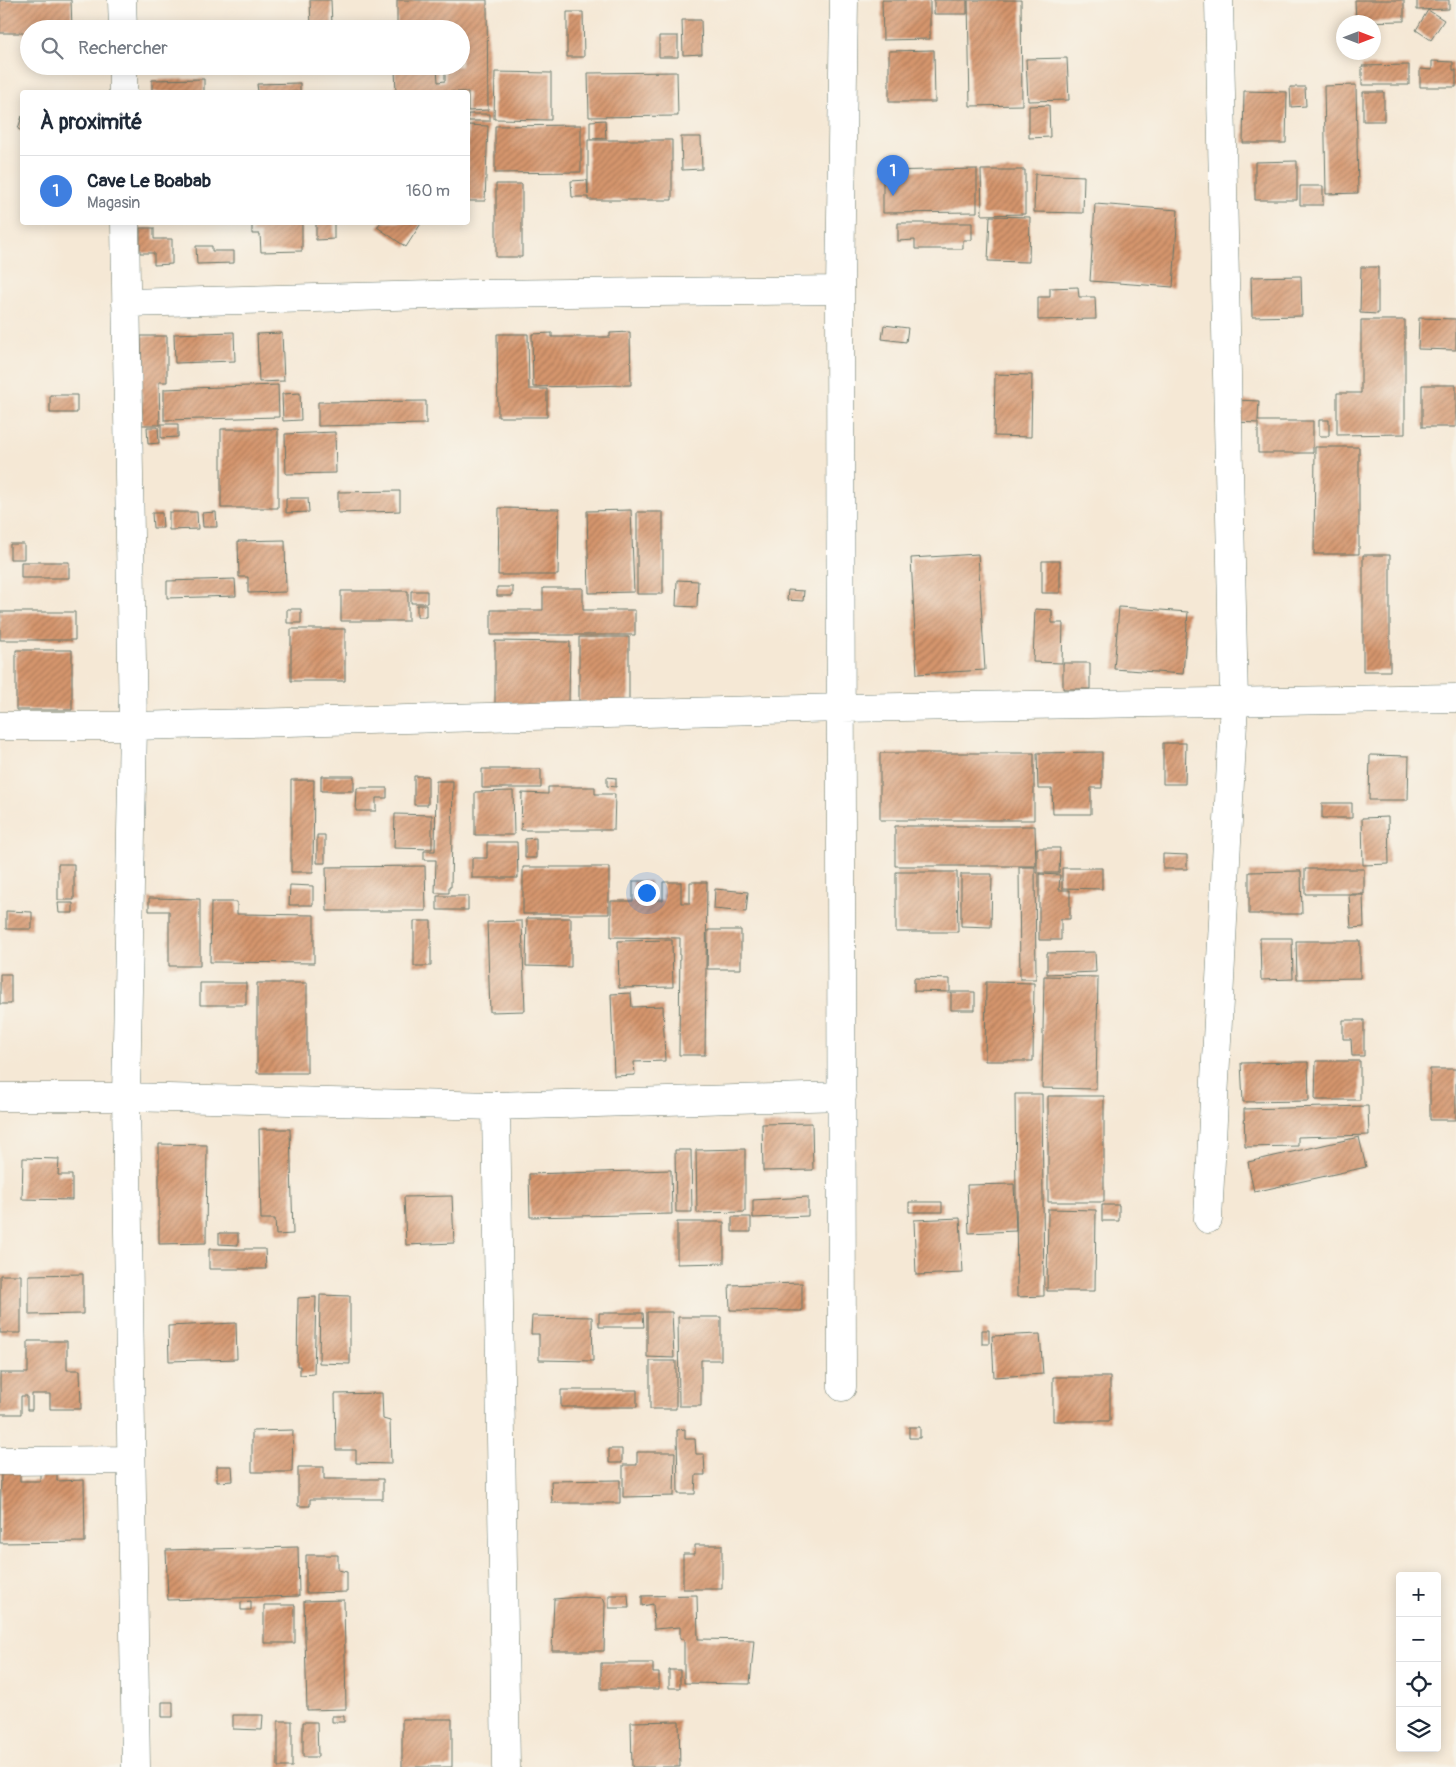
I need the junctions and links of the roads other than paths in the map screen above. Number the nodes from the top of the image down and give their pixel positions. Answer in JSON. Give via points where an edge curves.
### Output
{"nodes":[{"id":1,"x":122,"y":0,"type":"edge"},
{"id":2,"x":844,"y":0,"type":"edge"},
{"id":3,"x":1219,"y":0,"type":"edge"},
{"id":4,"x":122,"y":20,"type":"edge"},
{"id":5,"x":123,"y":75,"type":"edge"},
{"id":6,"x":123,"y":90,"type":"edge"},
{"id":7,"x":125,"y":225,"type":"edge"},
{"id":8,"x":840,"y":290,"type":"junction"},
{"id":9,"x":126,"y":303,"type":"junction"},
{"id":10,"x":1456,"y":698,"type":"edge"},
{"id":11,"x":1234,"y":702,"type":"junction"},
{"id":12,"x":842,"y":708,"type":"junction"},
{"id":13,"x":0,"y":726,"type":"edge"},
{"id":14,"x":133,"y":726,"type":"junction"},
{"id":15,"x":842,"y":1096,"type":"junction"},
{"id":16,"x":0,"y":1097,"type":"edge"},
{"id":17,"x":126,"y":1097,"type":"junction"},
{"id":18,"x":496,"y":1106,"type":"junction"},
{"id":19,"x":1208,"y":1219,"type":"dead end"},
{"id":20,"x":842,"y":1387,"type":"dead end"},
{"id":21,"x":131,"y":1460,"type":"junction"},
{"id":22,"x":0,"y":1461,"type":"edge"},
{"id":23,"x":136,"y":1767,"type":"edge"},
{"id":24,"x":506,"y":1767,"type":"edge"}],
"edges":[{"from":1,"to":4,"type":"street"},
{"from":2,"to":8,"type":"street"},
{"from":3,"to":11,"type":"street"},
{"from":5,"to":6,"type":"street"},
{"from":7,"to":9,"type":"street"},
{"from":8,"to":9,"type":"street","via":[[471,294]]},
{"from":8,"to":12,"type":"street"},
{"from":9,"to":14,"type":"street"},
{"from":10,"to":11,"type":"street"},
{"from":11,"to":12,"type":"street"},
{"from":11,"to":19,"type":"street"},
{"from":12,"to":14,"type":"street"},
{"from":12,"to":15,"type":"street"},
{"from":13,"to":14,"type":"street"},
{"from":14,"to":17,"type":"street"},
{"from":15,"to":18,"type":"street"},
{"from":15,"to":20,"type":"street"},
{"from":16,"to":17,"type":"street"},
{"from":17,"to":18,"type":"street"},
{"from":17,"to":21,"type":"street"},
{"from":18,"to":24,"type":"street"},
{"from":21,"to":22,"type":"street"},
{"from":21,"to":23,"type":"street"}]}
